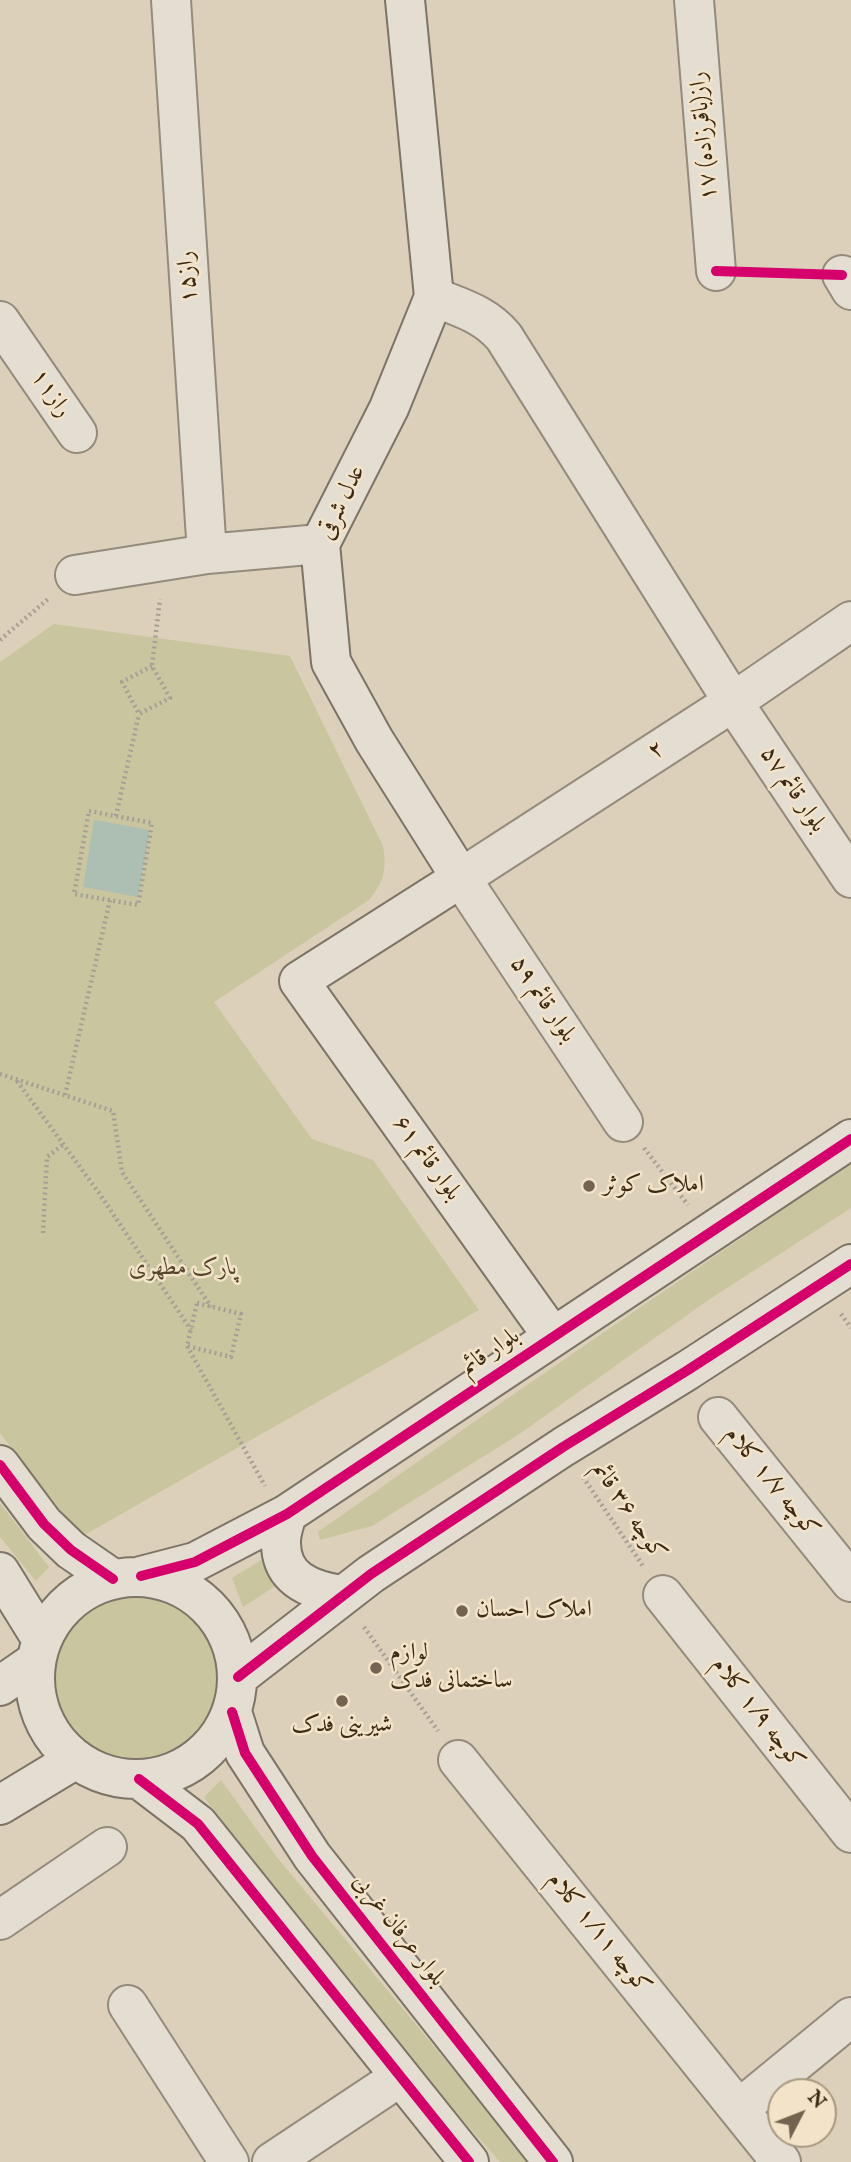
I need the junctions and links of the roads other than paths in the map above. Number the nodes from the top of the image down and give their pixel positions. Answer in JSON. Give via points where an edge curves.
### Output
{"nodes":[{"id":1,"x":171,"y":0,"type":"edge"},
{"id":2,"x":405,"y":0,"type":"edge"},
{"id":3,"x":694,"y":0,"type":"edge"},
{"id":4,"x":716,"y":271,"type":"dead end"},
{"id":5,"x":435,"y":297,"type":"junction"},
{"id":6,"x":0,"y":321,"type":"edge"},
{"id":7,"x":77,"y":433,"type":"dead end"},
{"id":8,"x":320,"y":544,"type":"junction"},
{"id":9,"x":207,"y":554,"type":"junction"},
{"id":10,"x":75,"y":575,"type":"road end"},
{"id":11,"x":851,"y":621,"type":"edge"},
{"id":12,"x":733,"y":702,"type":"junction"},
{"id":13,"x":460,"y":877,"type":"junction"},
{"id":14,"x":851,"y":878,"type":"edge"},
{"id":15,"x":623,"y":1122,"type":"road end"},
{"id":16,"x":851,"y":1139,"type":"edge"},
{"id":17,"x":851,"y":1264,"type":"edge"},
{"id":18,"x":553,"y":1337,"type":"junction"},
{"id":19,"x":718,"y":1417,"type":"dead end"},
{"id":20,"x":0,"y":1465,"type":"edge"},
{"id":21,"x":284,"y":1515,"type":"junction"},
{"id":22,"x":0,"y":1572,"type":"edge"},
{"id":23,"x":127,"y":1578,"type":"junction"},
{"id":24,"x":851,"y":1582,"type":"edge"},
{"id":25,"x":341,"y":1595,"type":"junction"},
{"id":26,"x":663,"y":1595,"type":"road end"},
{"id":27,"x":39,"y":1650,"type":"junction"},
{"id":28,"x":0,"y":1686,"type":"edge"},
{"id":29,"x":235,"y":1695,"type":"junction"},
{"id":30,"x":76,"y":1759,"type":"junction"},
{"id":31,"x":458,"y":1760,"type":"road end"},
{"id":32,"x":139,"y":1779,"type":"junction"},
{"id":33,"x":0,"y":1805,"type":"edge"},
{"id":34,"x":851,"y":1833,"type":"edge"},
{"id":35,"x":107,"y":1847,"type":"dead end"},
{"id":36,"x":0,"y":1920,"type":"edge"},
{"id":37,"x":128,"y":2004,"type":"dead end"},
{"id":38,"x":851,"y":2017,"type":"edge"},
{"id":39,"x":400,"y":2077,"type":"junction"},
{"id":40,"x":738,"y":2109,"type":"junction"},
{"id":41,"x":229,"y":2162,"type":"edge"},
{"id":42,"x":272,"y":2162,"type":"edge"},
{"id":43,"x":469,"y":2162,"type":"edge"},
{"id":44,"x":553,"y":2162,"type":"edge"},
{"id":45,"x":781,"y":2162,"type":"edge"}],
"edges":[{"from":1,"to":9,"type":"street","name":"راز۱۵"},
{"from":2,"to":5,"type":"street","name":"عدل شرقی"},
{"from":3,"to":4,"type":"street","name":"۱۷ راز(باقرزاده)"},
{"from":5,"to":8,"type":"street","name":"عدل شرقی","via":[[389,408]]},
{"from":5,"to":12,"type":"street","name":"بلوار قائم ۵۷","via":[[482,317],[504,337]]},
{"from":6,"to":7,"type":"street","name":"راز۱۱"},
{"from":8,"to":9,"type":"street"},
{"from":8,"to":13,"type":"street","name":"عدل شرقی","via":[[331,662]]},
{"from":9,"to":10,"type":"street"},
{"from":11,"to":12,"type":"street","name":"۲"},
{"from":12,"to":13,"type":"street","name":"۲"},
{"from":12,"to":14,"type":"street","name":"بلوار قائم ۵۷"},
{"from":13,"to":15,"type":"street","name":"بلوار قائم ۵۹"},
{"from":13,"to":18,"type":"street","name":"بلوار قائم ۶۱","via":[[299,981]]},
{"from":16,"to":18,"type":"street","name":"بلوار قائم"},
{"from":17,"to":25,"type":"street"},
{"from":18,"to":21,"type":"street","name":"بلوار قائم"},
{"from":19,"to":24,"type":"street","name":"کوچه ۱/۷ کلام"},
{"from":20,"to":23,"type":"street","via":[[44,1524],[71,1550]]},
{"from":21,"to":23,"type":"street","name":"بلوار قائم","via":[[195,1562]]},
{"from":21,"to":25,"type":"street","via":[[284,1563],[298,1581],[317,1591]]},
{"from":22,"to":27,"type":"street"},
{"from":23,"to":27,"type":"street","via":[[90,1587],[69,1601],[53,1618]]},
{"from":23,"to":29,"type":"street","via":[[165,1581],[207,1605],[233,1646]]},
{"from":25,"to":29,"type":"street"},
{"from":26,"to":34,"type":"street","name":"کوچه ۱/۹ کلام"},
{"from":27,"to":28,"type":"street"},
{"from":27,"to":30,"type":"street","via":[[35,1688],[42,1715],[55,1739]]},
{"from":29,"to":32,"type":"street","via":[[221,1734],[195,1759],[163,1776]]},
{"from":29,"to":44,"type":"street","name":"بلوار عرفان غربی","via":[[245,1754],[312,1856]]},
{"from":30,"to":32,"type":"street","via":[[99,1772]]},
{"from":30,"to":33,"type":"street"},
{"from":31,"to":40,"type":"street","name":"کوچه ۱/۱۱ کلام"},
{"from":32,"to":39,"type":"street","via":[[198,1824]]},
{"from":35,"to":36,"type":"street"},
{"from":37,"to":41,"type":"street"},
{"from":38,"to":40,"type":"street"},
{"from":39,"to":42,"type":"street"},
{"from":39,"to":43,"type":"street"},
{"from":40,"to":45,"type":"street","name":"کوچه ۱/۱۱ کلام"}]}
